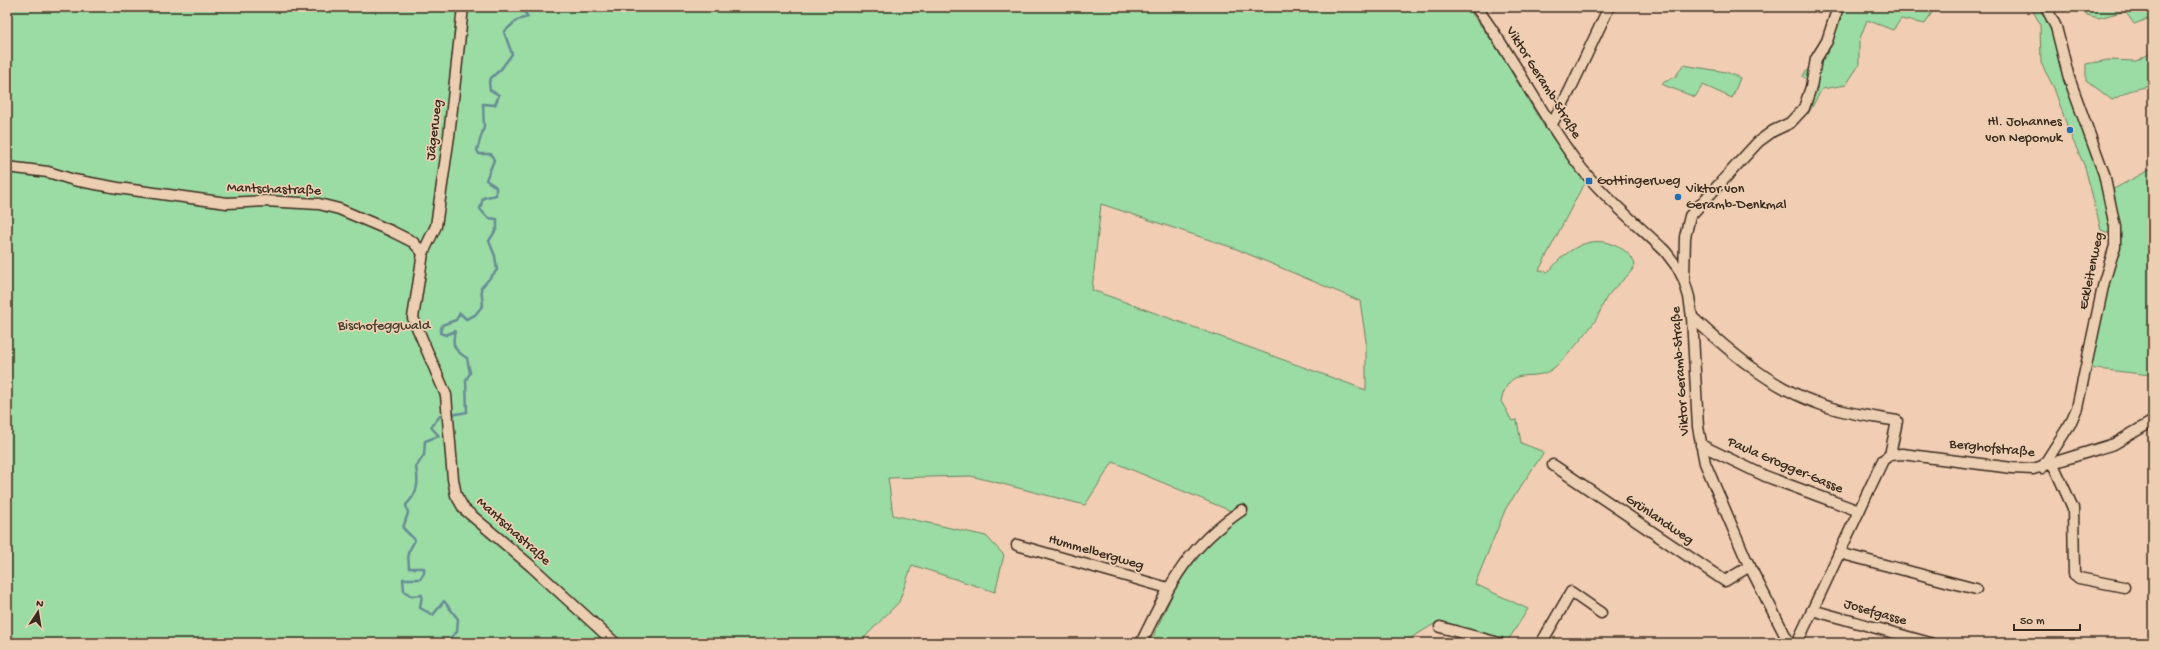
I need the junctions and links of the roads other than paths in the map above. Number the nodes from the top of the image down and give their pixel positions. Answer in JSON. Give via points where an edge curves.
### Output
{"nodes":[{"id":1,"x":463,"y":7,"type":"edge"},
{"id":2,"x":1476,"y":7,"type":"edge"},
{"id":3,"x":1608,"y":7,"type":"edge"},
{"id":4,"x":1838,"y":7,"type":"edge"},
{"id":5,"x":2046,"y":7,"type":"edge"},
{"id":6,"x":1551,"y":126,"type":"junction"},
{"id":7,"x":7,"y":167,"type":"edge"},
{"id":8,"x":423,"y":253,"type":"junction"},
{"id":9,"x":1684,"y":280,"type":"junction"},
{"id":10,"x":1692,"y":317,"type":"junction"},
{"id":11,"x":2153,"y":421,"type":"edge"},
{"id":12,"x":1701,"y":445,"type":"junction"},
{"id":13,"x":1890,"y":454,"type":"junction"},
{"id":14,"x":2053,"y":464,"type":"junction"},
{"id":15,"x":1553,"y":465,"type":"dead end"},
{"id":16,"x":2042,"y":468,"type":"junction"},
{"id":17,"x":1242,"y":510,"type":"dead end"},
{"id":18,"x":1859,"y":511,"type":"junction"},
{"id":19,"x":1017,"y":545,"type":"dead end"},
{"id":20,"x":1839,"y":553,"type":"junction"},
{"id":21,"x":1750,"y":566,"type":"junction"},
{"id":22,"x":2124,"y":587,"type":"dead end"},
{"id":23,"x":1168,"y":588,"type":"junction"},
{"id":24,"x":1976,"y":589,"type":"dead end"},
{"id":25,"x":1812,"y":610,"type":"junction"},
{"id":26,"x":1601,"y":613,"type":"dead end"},
{"id":27,"x":1440,"y":627,"type":"dead end"},
{"id":28,"x":615,"y":643,"type":"edge"},
{"id":29,"x":1141,"y":643,"type":"edge"},
{"id":30,"x":1499,"y":643,"type":"edge"},
{"id":31,"x":1545,"y":643,"type":"edge"},
{"id":32,"x":1789,"y":643,"type":"edge"},
{"id":33,"x":1797,"y":643,"type":"edge"},
{"id":34,"x":1930,"y":643,"type":"edge"}],
"edges":[{"from":1,"to":8,"type":"street","name":"Jägerweg","via":[[436,226]]},
{"from":2,"to":6,"type":"street","name":"Viktor Geramb-Straße","via":[[1503,44]]},
{"from":3,"to":6,"type":"street"},
{"from":4,"to":9,"type":"street","via":[[1827,40],[1816,59],[1811,88],[1804,108],[1790,123],[1758,142],[1690,216],[1685,237]]},
{"from":5,"to":16,"type":"street","name":"Eckleitenweg","via":[[2056,27],[2069,78],[2104,174],[2115,227],[2115,246],[2104,282],[2077,408],[2070,424]]},
{"from":6,"to":9,"type":"street","name":"Viktor Geramb-Straße","via":[[1581,167],[1665,251]]},
{"from":7,"to":8,"type":"street","name":"Mantschastraße","via":[[48,172],[118,188],[227,203],[265,201],[319,204],[339,209],[406,238]]},
{"from":8,"to":28,"type":"street","name":"Mantschastraße","via":[[413,318],[442,384],[448,405],[456,495],[464,509],[532,566]]},
{"from":9,"to":10,"type":"street","name":"Viktor Geramb-Straße"},
{"from":10,"to":12,"type":"street","name":"Viktor Geramb-Straße"},
{"from":10,"to":13,"type":"street","via":[[1746,363],[1800,397],[1834,409],[1897,420]]},
{"from":11,"to":14,"type":"street","name":"Berghofstraße","via":[[2114,444]]},
{"from":12,"to":18,"type":"street","name":"Paula Grogger-Gasse","via":[[1765,476]]},
{"from":12,"to":21,"type":"street","name":"Viktor Geramb-Straße","via":[[1712,482]]},
{"from":13,"to":16,"type":"street","name":"Berghofstraße","via":[[2022,469]]},
{"from":13,"to":18,"type":"street","via":[[1883,460]]},
{"from":14,"to":16,"type":"street","name":"Berghofstraße"},
{"from":14,"to":22,"type":"street","via":[[2073,508],[2074,574],[2079,578]]},
{"from":15,"to":21,"type":"street","name":"Grünlandweg","via":[[1725,581]]},
{"from":17,"to":23,"type":"street","via":[[1220,525],[1194,551]]},
{"from":18,"to":20,"type":"street"},
{"from":19,"to":23,"type":"street","name":"Hummelbergweg"},
{"from":20,"to":24,"type":"street"},
{"from":20,"to":25,"type":"street"},
{"from":21,"to":32,"type":"street","name":"Viktor Geramb-Straße"},
{"from":23,"to":29,"type":"street"},
{"from":25,"to":33,"type":"street"},
{"from":25,"to":34,"type":"street","name":"Josefgasse"},
{"from":26,"to":31,"type":"street","via":[[1571,592],[1543,640]]},
{"from":27,"to":30,"type":"street"}]}
